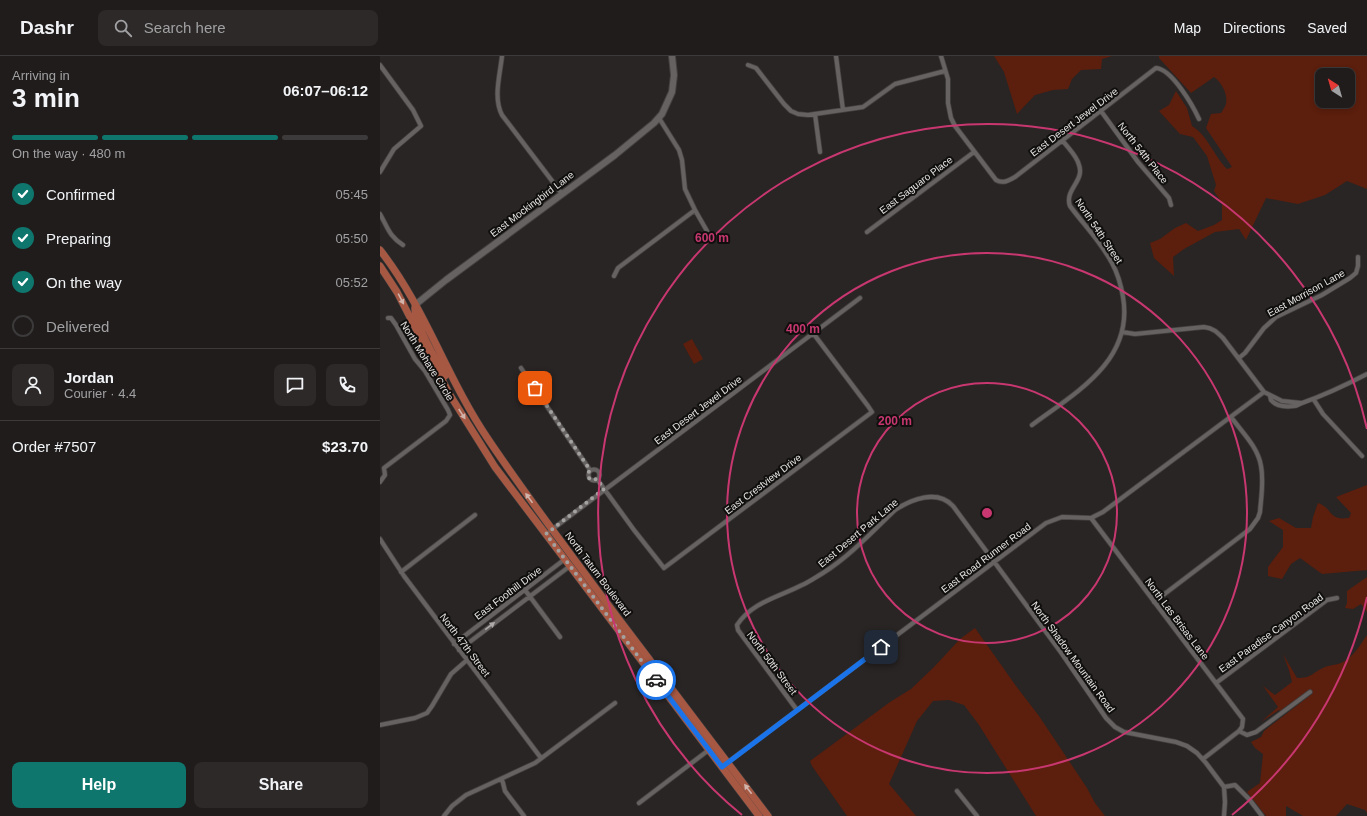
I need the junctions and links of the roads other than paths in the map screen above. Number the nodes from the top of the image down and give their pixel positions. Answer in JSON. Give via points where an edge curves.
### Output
{"nodes":[{"id":1,"x":502,"y":56,"type":"edge"},
{"id":2,"x":672,"y":56,"type":"edge"},
{"id":3,"x":836,"y":56,"type":"edge"},
{"id":4,"x":941,"y":56,"type":"edge"},
{"id":5,"x":748,"y":64,"type":"dead end"},
{"id":6,"x":380,"y":65,"type":"edge"},
{"id":7,"x":946,"y":71,"type":"junction"},
{"id":8,"x":843,"y":110,"type":"junction"},
{"id":9,"x":1101,"y":112,"type":"junction"},
{"id":10,"x":815,"y":114,"type":"junction"},
{"id":11,"x":659,"y":118,"type":"junction"},
{"id":12,"x":1199,"y":119,"type":"dead end"},
{"id":13,"x":1063,"y":141,"type":"junction"},
{"id":14,"x":820,"y":152,"type":"dead end"},
{"id":15,"x":974,"y":152,"type":"junction"},
{"id":16,"x":380,"y":172,"type":"edge"},
{"id":17,"x":562,"y":194,"type":"junction"},
{"id":18,"x":1171,"y":205,"type":"dead end"},
{"id":19,"x":695,"y":210,"type":"junction"},
{"id":20,"x":380,"y":214,"type":"edge"},
{"id":21,"x":867,"y":232,"type":"dead end"},
{"id":22,"x":711,"y":238,"type":"dead end"},
{"id":23,"x":403,"y":245,"type":"dead end"},
{"id":24,"x":380,"y":250,"type":"edge"},
{"id":25,"x":1358,"y":257,"type":"dead end"},
{"id":26,"x":380,"y":266,"type":"edge"},
{"id":27,"x":614,"y":276,"type":"dead end"},
{"id":28,"x":860,"y":298,"type":"dead end"},
{"id":29,"x":415,"y":305,"type":"junction"},
{"id":30,"x":388,"y":318,"type":"dead end"},
{"id":31,"x":1122,"y":332,"type":"junction"},
{"id":32,"x":813,"y":334,"type":"junction"},
{"id":33,"x":1239,"y":358,"type":"junction"},
{"id":34,"x":521,"y":368,"type":"dead end"},
{"id":35,"x":1367,"y":374,"type":"edge"},
{"id":36,"x":1264,"y":392,"type":"junction"},
{"id":37,"x":450,"y":395,"type":"junction"},
{"id":38,"x":1314,"y":400,"type":"junction"},
{"id":39,"x":1231,"y":417,"type":"junction"},
{"id":40,"x":1032,"y":426,"type":"dead end"},
{"id":41,"x":1362,"y":456,"type":"dead end"},
{"id":42,"x":590,"y":470,"type":"junction"},
{"id":43,"x":597,"y":479,"type":"junction"},
{"id":44,"x":380,"y":482,"type":"edge"},
{"id":45,"x":604,"y":489,"type":"junction"},
{"id":46,"x":931,"y":497,"type":"joint"},
{"id":47,"x":475,"y":515,"type":"dead end"},
{"id":48,"x":1091,"y":518,"type":"junction"},
{"id":49,"x":552,"y":529,"type":"junction"},
{"id":50,"x":546,"y":534,"type":"junction"},
{"id":51,"x":380,"y":539,"type":"edge"},
{"id":52,"x":568,"y":557,"type":"junction"},
{"id":53,"x":994,"y":562,"type":"junction"},
{"id":54,"x":573,"y":564,"type":"junction"},
{"id":55,"x":401,"y":572,"type":"junction"},
{"id":56,"x":525,"y":590,"type":"junction"},
{"id":57,"x":529,"y":596,"type":"junction"},
{"id":58,"x":1337,"y":598,"type":"dead end"},
{"id":59,"x":1154,"y":602,"type":"junction"},
{"id":60,"x":737,"y":625,"type":"joint"},
{"id":61,"x":560,"y":637,"type":"dead end"},
{"id":62,"x":454,"y":644,"type":"junction"},
{"id":63,"x":459,"y":650,"type":"junction"},
{"id":64,"x":467,"y":660,"type":"junction"},
{"id":65,"x":1216,"y":683,"type":"junction"},
{"id":66,"x":1310,"y":692,"type":"dead end"},
{"id":67,"x":615,"y":703,"type":"dead end"},
{"id":68,"x":797,"y":710,"type":"junction"},
{"id":69,"x":380,"y":725,"type":"edge"},
{"id":70,"x":1239,"y":731,"type":"junction"},
{"id":71,"x":712,"y":748,"type":"junction"},
{"id":72,"x":541,"y":758,"type":"junction"},
{"id":73,"x":1203,"y":759,"type":"junction"},
{"id":74,"x":725,"y":765,"type":"junction"},
{"id":75,"x":502,"y":779,"type":"junction"},
{"id":76,"x":1224,"y":787,"type":"junction"},
{"id":77,"x":957,"y":791,"type":"dead end"},
{"id":78,"x":639,"y":803,"type":"dead end"},
{"id":79,"x":444,"y":816,"type":"edge"},
{"id":80,"x":524,"y":816,"type":"edge"},
{"id":81,"x":759,"y":816,"type":"edge"},
{"id":82,"x":768,"y":816,"type":"edge"},
{"id":83,"x":977,"y":816,"type":"edge"},
{"id":84,"x":1224,"y":816,"type":"edge"},
{"id":85,"x":1262,"y":816,"type":"edge"}],
"edges":[{"from":1,"to":17,"type":"street","via":[[498,97],[502,115]]},
{"from":2,"to":11,"type":"street","name":"East Mockingbird Lane","via":[[672,92]]},
{"from":3,"to":8,"type":"street"},
{"from":4,"to":7,"type":"street"},
{"from":5,"to":10,"type":"street","via":[[756,68],[791,111],[798,114]]},
{"from":6,"to":16,"type":"street","via":[[413,110],[421,126],[394,149]]},
{"from":7,"to":8,"type":"street","via":[[895,84],[863,107]]},
{"from":7,"to":15,"type":"street","via":[[951,118]]},
{"from":8,"to":10,"type":"street"},
{"from":9,"to":12,"type":"street","name":"East Desert Jewel Drive","via":[[1156,68],[1169,74]]},
{"from":9,"to":13,"type":"street","name":"East Desert Jewel Drive"},
{"from":9,"to":18,"type":"street","name":"North 54th Place","via":[[1138,162],[1170,198]]},
{"from":10,"to":14,"type":"street"},
{"from":11,"to":17,"type":"street","name":"East Mockingbird Lane"},
{"from":11,"to":19,"type":"street","via":[[679,150],[684,189]]},
{"from":13,"to":15,"type":"street","name":"East Desert Jewel Drive","via":[[1007,182],[996,180]]},
{"from":13,"to":31,"type":"street","name":"North 54th Street","via":[[1080,165],[1081,174],[1069,195],[1068,202],[1108,255],[1118,274],[1124,302]]},
{"from":15,"to":21,"type":"street","name":"East Saguaro Place"},
{"from":17,"to":29,"type":"street","name":"East Mockingbird Lane"},
{"from":19,"to":22,"type":"street"},
{"from":19,"to":27,"type":"street","via":[[618,268]]},
{"from":20,"to":23,"type":"street","via":[[390,235]]},
{"from":24,"to":29,"type":"main road","name":"North Tatum Boulevard"},
{"from":25,"to":33,"type":"street","name":"East Morrison Lane","via":[[1356,273],[1326,293],[1276,317]]},
{"from":26,"to":37,"type":"main road","name":"North Tatum Boulevard","one_way":true,"via":[[397,292]]},
{"from":28,"to":32,"type":"street","name":"East Desert Jewel Drive"},
{"from":29,"to":37,"type":"main road","via":[[416,317],[447,381]]},
{"from":49,"to":29,"type":"main road","name":"North Tatum Boulevard","one_way":true,"via":[[475,419]]},
{"from":30,"to":44,"type":"street","name":"North Mohave Circle","via":[[396,324],[450,415],[446,421],[384,468],[385,475]]},
{"from":31,"to":33,"type":"street","via":[[1135,334],[1210,328],[1223,338]]},
{"from":31,"to":40,"type":"street","via":[[1110,358],[1097,374]]},
{"from":32,"to":45,"type":"street","name":"East Desert Jewel Drive"},
{"from":32,"to":45,"type":"street","name":"East Crestview Drive","via":[[872,412],[664,568]]},
{"from":33,"to":36,"type":"street"},
{"from":34,"to":42,"type":"street"},
{"from":35,"to":38,"type":"street"},
{"from":36,"to":38,"type":"street","via":[[1278,405],[1292,407]]},
{"from":36,"to":39,"type":"street"},
{"from":37,"to":50,"type":"main road","name":"North Tatum Boulevard","one_way":true,"via":[[496,466]]},
{"from":38,"to":41,"type":"street","via":[[1323,414]]},
{"from":39,"to":48,"type":"street","via":[[1103,512]]},
{"from":39,"to":59,"type":"street","via":[[1255,448],[1260,460],[1262,473],[1258,518],[1250,529]]},
{"from":42,"to":43,"type":"street","via":[[590,479]]},
{"from":42,"to":43,"type":"street","via":[[598,471]]},
{"from":43,"to":45,"type":"street"},
{"from":45,"to":49,"type":"street","name":"East Desert Jewel Drive"},
{"from":46,"to":53,"type":"street","name":"North Shadow Mountain Road","via":[[949,503]]},
{"from":46,"to":60,"type":"street","name":"East Desert Park Lane","via":[[912,501],[895,510],[829,569],[801,586],[768,599],[748,612]]},
{"from":47,"to":55,"type":"street"},
{"from":48,"to":53,"type":"street","name":"East Road Runner Road","via":[[1068,517],[1052,520]]},
{"from":48,"to":59,"type":"street","name":"North Las Brisas Lane"},
{"from":49,"to":50,"type":"street","name":"East Desert Jewel Drive"},
{"from":49,"to":52,"type":"main road","name":"North Tatum Boulevard"},
{"from":50,"to":52,"type":"main road","name":"North Tatum Boulevard"},
{"from":51,"to":55,"type":"street","name":"North 47th Street"},
{"from":52,"to":54,"type":"main road","name":"North Tatum Boulevard"},
{"from":52,"to":56,"type":"street","name":"East Foothill Drive"},
{"from":53,"to":68,"type":"street","name":"East Road Runner Road"},
{"from":53,"to":73,"type":"street","name":"North Shadow Mountain Road","via":[[1111,723],[1124,732],[1181,744]]},
{"from":54,"to":57,"type":"street","name":"East Foothill Drive"},
{"from":54,"to":71,"type":"main road","name":"North Tatum Boulevard"},
{"from":55,"to":62,"type":"street","name":"North 47th Street"},
{"from":56,"to":57,"type":"street"},
{"from":56,"to":62,"type":"street","name":"East Foothill Drive"},
{"from":57,"to":61,"type":"street"},
{"from":63,"to":57,"type":"street","name":"East Foothill Drive","one_way":true},
{"from":58,"to":65,"type":"street","name":"East Paradise Canyon Road","via":[[1327,600]]},
{"from":59,"to":65,"type":"street","name":"North Las Brisas Lane"},
{"from":60,"to":68,"type":"street","name":"North 50th Street","via":[[738,630]]},
{"from":62,"to":63,"type":"street","name":"North 47th Street"},
{"from":63,"to":64,"type":"street","name":"North 47th Street"},
{"from":64,"to":69,"type":"street","via":[[451,674],[427,713]]},
{"from":64,"to":72,"type":"street","name":"North 47th Street"},
{"from":65,"to":70,"type":"street","name":"North Las Brisas Lane","via":[[1243,720]]},
{"from":66,"to":70,"type":"street","via":[[1256,732],[1247,735]]},
{"from":67,"to":72,"type":"street"},
{"from":68,"to":74,"type":"street","name":"East Road Runner Road"},
{"from":70,"to":73,"type":"street"},
{"from":71,"to":74,"type":"main road","name":"North Tatum Boulevard"},
{"from":71,"to":78,"type":"street"},
{"from":72,"to":75,"type":"street","via":[[529,767]]},
{"from":73,"to":76,"type":"street","name":"North Shadow Mountain Road"},
{"from":74,"to":81,"type":"main road","name":"North Tatum Boulevard"},
{"from":82,"to":74,"type":"main road","name":"North Tatum Boulevard","one_way":true},
{"from":75,"to":79,"type":"street","via":[[466,795]]},
{"from":75,"to":80,"type":"street","via":[[505,791]]},
{"from":76,"to":84,"type":"street"},
{"from":76,"to":85,"type":"street","via":[[1235,784]]},
{"from":77,"to":83,"type":"street"}]}
